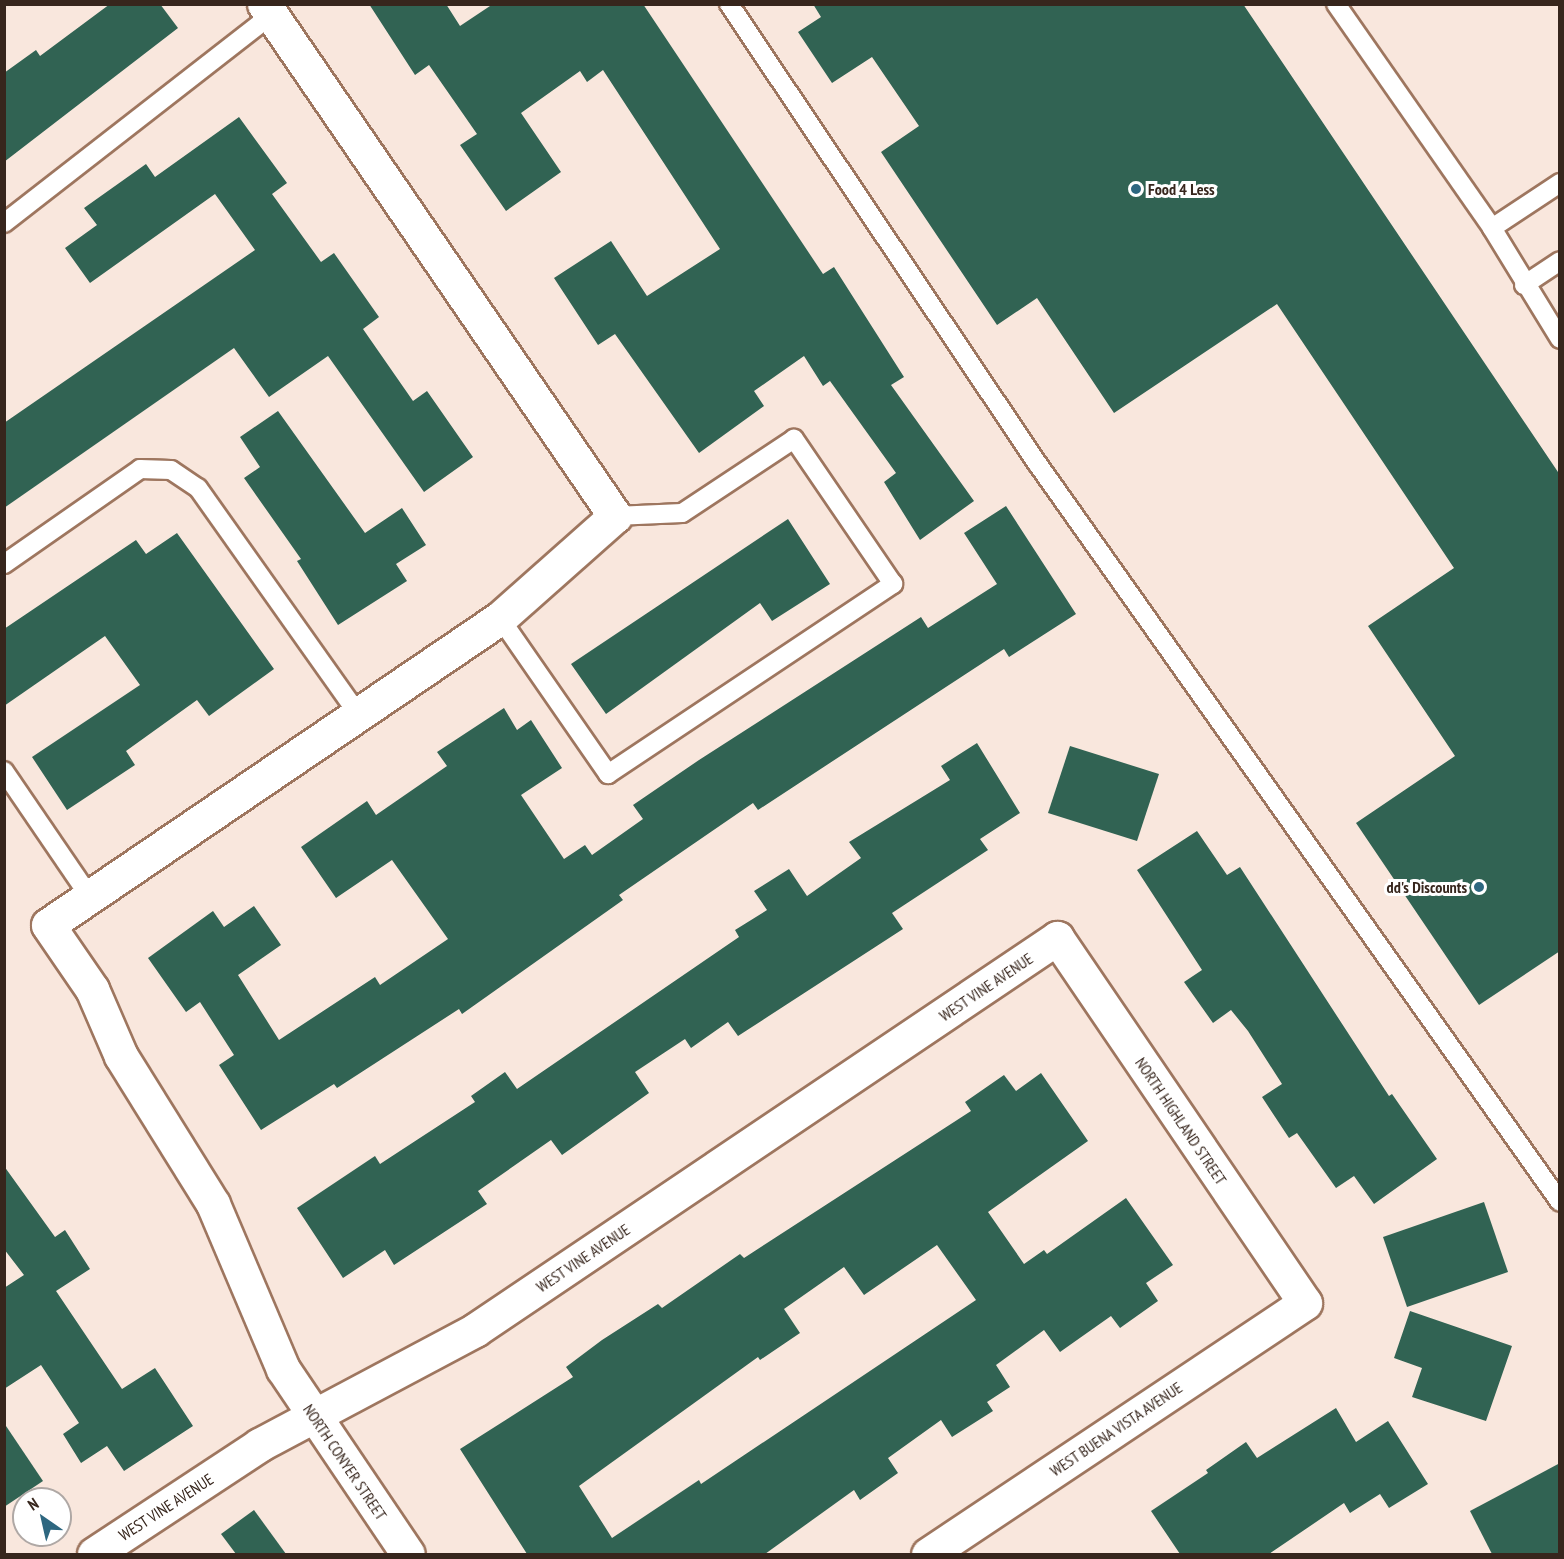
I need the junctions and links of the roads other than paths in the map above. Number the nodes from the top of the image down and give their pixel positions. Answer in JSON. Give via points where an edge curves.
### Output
{"nodes":[{"id":1,"x":729,"y":4,"type":"edge"},
{"id":2,"x":1336,"y":4,"type":"edge"},
{"id":3,"x":267,"y":10,"type":"edge"},
{"id":4,"x":1560,"y":183,"type":"edge"},
{"id":5,"x":4,"y":223,"type":"edge"},
{"id":6,"x":1492,"y":228,"type":"junction"},
{"id":7,"x":1560,"y":261,"type":"edge"},
{"id":8,"x":1524,"y":285,"type":"junction"},
{"id":9,"x":1560,"y":339,"type":"edge"},
{"id":10,"x":615,"y":516,"type":"junction"},
{"id":11,"x":4,"y":564,"type":"edge"},
{"id":12,"x":500,"y":618,"type":"junction"},
{"id":13,"x":358,"y":714,"type":"junction"},
{"id":14,"x":4,"y":771,"type":"edge"},
{"id":15,"x":90,"y":897,"type":"junction"},
{"id":16,"x":1057,"y":939,"type":"joint"},
{"id":17,"x":1560,"y":1202,"type":"edge"},
{"id":18,"x":1305,"y":1303,"type":"joint"},
{"id":19,"x":315,"y":1418,"type":"junction"},
{"id":20,"x":94,"y":1554,"type":"edge"},
{"id":21,"x":408,"y":1554,"type":"edge"},
{"id":22,"x":928,"y":1554,"type":"edge"}],
"edges":[{"from":1,"to":17,"type":"lane","via":[[1037,463]]},
{"from":2,"to":6,"type":"lane"},
{"from":3,"to":5,"type":"lane"},
{"from":3,"to":10,"type":"street"},
{"from":4,"to":6,"type":"lane"},
{"from":6,"to":8,"type":"lane"},
{"from":7,"to":8,"type":"lane"},
{"from":8,"to":9,"type":"lane"},
{"from":10,"to":12,"type":"street"},
{"from":10,"to":12,"type":"lane","via":[[682,513],[794,439],[893,584],[608,774]]},
{"from":11,"to":13,"type":"lane","via":[[140,469],[171,470],[198,488]]},
{"from":12,"to":13,"type":"street"},
{"from":13,"to":15,"type":"street"},
{"from":14,"to":15,"type":"lane"},
{"from":15,"to":19,"type":"street","name":"NORTH CONYER STREET","via":[[48,924],[92,989],[122,1056],[213,1204],[283,1369]]},
{"from":16,"to":18,"type":"street","name":"NORTH HIGHLAND STREET"},
{"from":16,"to":19,"type":"street","name":"WEST VINE AVENUE","via":[[475,1330]]},
{"from":18,"to":22,"type":"street","name":"WEST BUENA VISTA AVENUE"},
{"from":19,"to":20,"type":"street","name":"WEST VINE AVENUE","via":[[260,1445]]},
{"from":19,"to":21,"type":"street","name":"NORTH CONYER STREET"}]}
